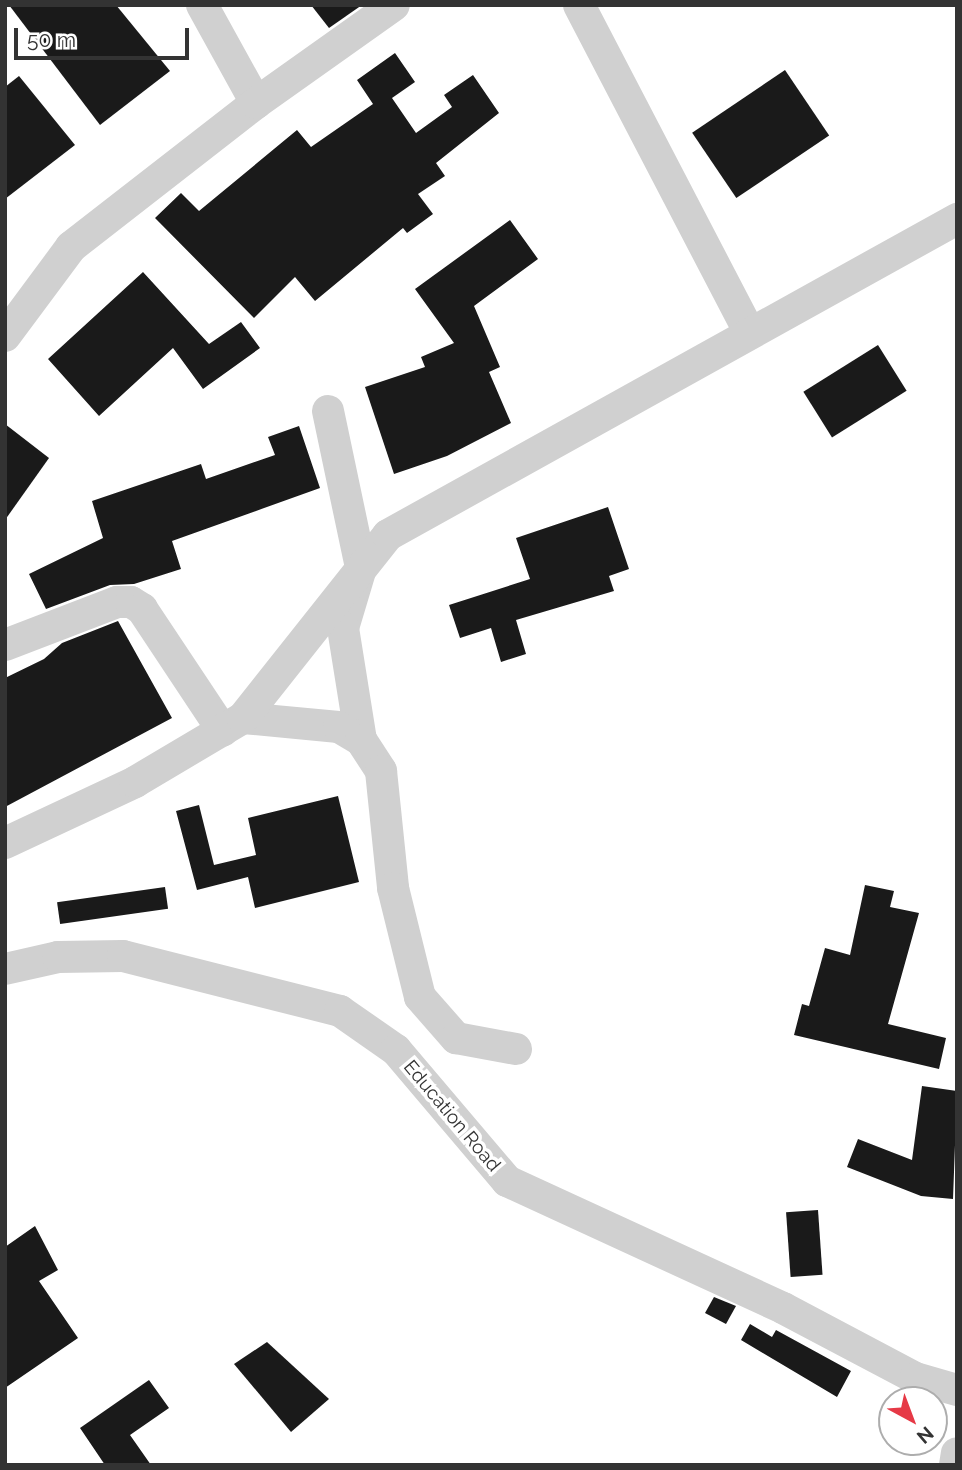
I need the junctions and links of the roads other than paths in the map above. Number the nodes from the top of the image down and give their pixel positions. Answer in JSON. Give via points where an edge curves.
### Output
{"nodes":[{"id":1,"x":202,"y":5,"type":"edge"},
{"id":2,"x":394,"y":5,"type":"edge"},
{"id":3,"x":579,"y":5,"type":"edge"},
{"id":4,"x":256,"y":103,"type":"junction"},
{"id":5,"x":957,"y":219,"type":"edge"},
{"id":6,"x":750,"y":333,"type":"junction"},
{"id":7,"x":5,"y":336,"type":"edge"},
{"id":8,"x":328,"y":411,"type":"dead end"},
{"id":9,"x":361,"y":568,"type":"junction"},
{"id":10,"x":5,"y":645,"type":"edge"},
{"id":11,"x":233,"y":725,"type":"junction"},
{"id":12,"x":360,"y":740,"type":"junction"},
{"id":13,"x":5,"y":844,"type":"edge"},
{"id":14,"x":5,"y":969,"type":"edge"},
{"id":15,"x":516,"y":1049,"type":"dead end"},
{"id":16,"x":957,"y":1390,"type":"edge"},
{"id":17,"x":957,"y":1452,"type":"edge"},
{"id":18,"x":955,"y":1465,"type":"edge"}],
"edges":[{"from":1,"to":4,"type":"street"},
{"from":2,"to":4,"type":"street"},
{"from":3,"to":6,"type":"street"},
{"from":4,"to":7,"type":"street","via":[[71,247]]},
{"from":5,"to":6,"type":"street"},
{"from":6,"to":9,"type":"street","via":[[422,513],[388,535]]},
{"from":8,"to":9,"type":"street"},
{"from":9,"to":11,"type":"street"},
{"from":9,"to":12,"type":"street","via":[[343,628]]},
{"from":10,"to":11,"type":"street","via":[[117,602],[131,602],[142,609]]},
{"from":11,"to":12,"type":"street","via":[[339,727]]},
{"from":11,"to":13,"type":"street","via":[[135,782]]},
{"from":12,"to":15,"type":"street","via":[[381,771],[393,888],[420,997],[456,1038]]},
{"from":14,"to":16,"type":"street","name":"Education Road","via":[[58,957],[122,956],[340,1012],[396,1050],[507,1181],[783,1308],[915,1378]]},
{"from":17,"to":18,"type":"street"}]}
